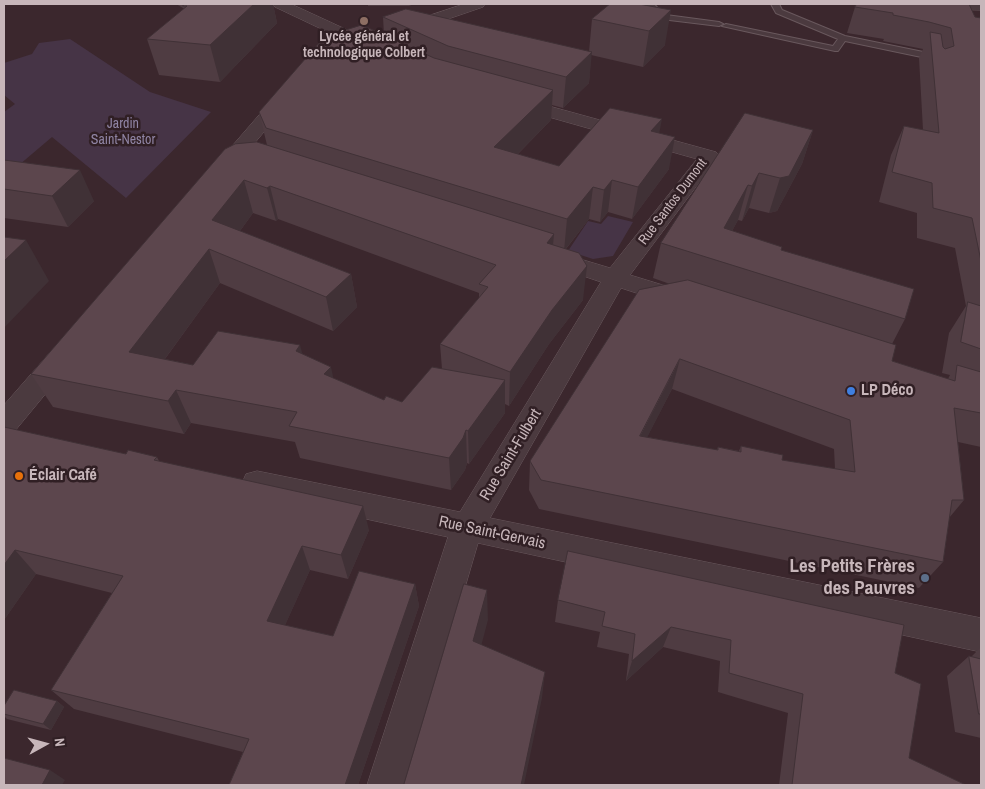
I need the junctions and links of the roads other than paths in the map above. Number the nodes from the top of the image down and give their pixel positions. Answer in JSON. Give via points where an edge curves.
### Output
{"nodes":[{"id":1,"x":280,"y":4,"type":"edge"},
{"id":2,"x":478,"y":4,"type":"edge"},
{"id":3,"x":650,"y":4,"type":"edge"},
{"id":4,"x":775,"y":4,"type":"edge"},
{"id":5,"x":883,"y":4,"type":"edge"},
{"id":6,"x":981,"y":6,"type":"edge"},
{"id":7,"x":378,"y":38,"type":"junction"},
{"id":8,"x":843,"y":38,"type":"junction"},
{"id":9,"x":332,"y":54,"type":"edge"},
{"id":10,"x":394,"y":58,"type":"edge"},
{"id":11,"x":936,"y":72,"type":"edge"},
{"id":12,"x":297,"y":82,"type":"edge"},
{"id":13,"x":500,"y":98,"type":"edge"},
{"id":14,"x":235,"y":155,"type":"junction"},
{"id":15,"x":256,"y":162,"type":"edge"},
{"id":16,"x":209,"y":185,"type":"edge"},
{"id":17,"x":528,"y":250,"type":"edge"},
{"id":18,"x":615,"y":278,"type":"junction"},
{"id":19,"x":703,"y":307,"type":"edge"},
{"id":20,"x":76,"y":340,"type":"edge"},
{"id":21,"x":12,"y":429,"type":"edge"},
{"id":22,"x":228,"y":476,"type":"edge"},
{"id":23,"x":467,"y":528,"type":"junction"},
{"id":24,"x":981,"y":636,"type":"edge"},
{"id":25,"x":387,"y":785,"type":"edge"}],
"edges":[{"from":1,"to":7,"type":"street"},
{"from":2,"to":7,"type":"street"},
{"from":3,"to":8,"type":"lane","via":[[664,18],[722,25],[835,49]]},
{"from":4,"to":8,"type":"lane","via":[[779,11]]},
{"from":5,"to":6,"type":"street"},
{"from":7,"to":9,"type":"street"},
{"from":7,"to":10,"type":"street"},
{"from":8,"to":11,"type":"lane","via":[[935,57]]},
{"from":12,"to":14,"type":"street"},
{"from":13,"to":18,"type":"street","name":"Rue Santos Dumont","via":[[709,156]]},
{"from":14,"to":15,"type":"street"},
{"from":14,"to":16,"type":"street"},
{"from":17,"to":18,"type":"street"},
{"from":18,"to":19,"type":"street"},
{"from":18,"to":23,"type":"street","name":"Rue Saint-Fulbert"},
{"from":20,"to":21,"type":"street"},
{"from":22,"to":23,"type":"street","name":"Rue Saint-Gervais"},
{"from":23,"to":24,"type":"street","name":"Rue Saint-Gervais"},
{"from":23,"to":25,"type":"street","name":"Rue Saint-Fulbert"}]}
